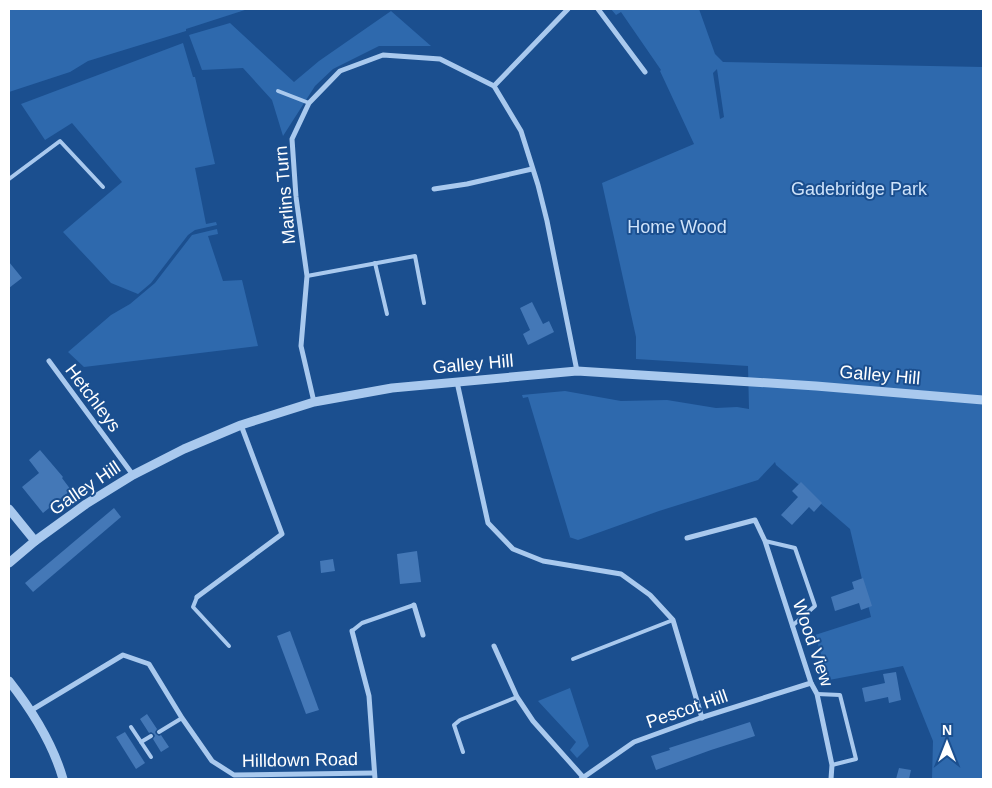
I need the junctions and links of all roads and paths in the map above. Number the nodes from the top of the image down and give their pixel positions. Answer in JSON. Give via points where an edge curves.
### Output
{"nodes":[{"id":1,"x":568,"y":9,"type":"edge"},
{"id":2,"x":598,"y":9,"type":"edge"},
{"id":3,"x":645,"y":72,"type":"dead end"},
{"id":4,"x":494,"y":86,"type":"junction"},
{"id":5,"x":278,"y":91,"type":"dead end"},
{"id":6,"x":309,"y":103,"type":"junction"},
{"id":7,"x":532,"y":169,"type":"junction"},
{"id":8,"x":9,"y":179,"type":"edge"},
{"id":9,"x":103,"y":187,"type":"dead end"},
{"id":10,"x":434,"y":188,"type":"dead end"},
{"id":11,"x":376,"y":263,"type":"junction"},
{"id":12,"x":307,"y":276,"type":"junction"},
{"id":13,"x":424,"y":303,"type":"dead end"},
{"id":14,"x":387,"y":314,"type":"dead end"},
{"id":15,"x":49,"y":361,"type":"dead end"},
{"id":16,"x":577,"y":371,"type":"junction"},
{"id":17,"x":457,"y":381,"type":"junction"},
{"id":18,"x":983,"y":400,"type":"edge"},
{"id":19,"x":314,"y":402,"type":"junction"},
{"id":20,"x":241,"y":425,"type":"junction"},
{"id":21,"x":133,"y":475,"type":"junction"},
{"id":22,"x":9,"y":509,"type":"edge"},
{"id":23,"x":687,"y":538,"type":"dead end"},
{"id":24,"x":35,"y":541,"type":"junction"},
{"id":25,"x":765,"y":541,"type":"junction"},
{"id":26,"x":9,"y":563,"type":"edge"},
{"id":27,"x":196,"y":597,"type":"joint"},
{"id":28,"x":414,"y":605,"type":"joint"},
{"id":29,"x":674,"y":620,"type":"junction"},
{"id":30,"x":792,"y":627,"type":"junction"},
{"id":31,"x":352,"y":631,"type":"joint"},
{"id":32,"x":423,"y":635,"type":"dead end"},
{"id":33,"x":228,"y":646,"type":"dead end"},
{"id":34,"x":494,"y":646,"type":"dead end"},
{"id":35,"x":573,"y":659,"type":"dead end"},
{"id":36,"x":9,"y":683,"type":"edge"},
{"id":37,"x":811,"y":683,"type":"junction"},
{"id":38,"x":817,"y":694,"type":"junction"},
{"id":39,"x":518,"y":697,"type":"junction"},
{"id":40,"x":30,"y":710,"type":"junction"},
{"id":41,"x":182,"y":718,"type":"junction"},
{"id":42,"x":702,"y":718,"type":"junction"},
{"id":43,"x":131,"y":727,"type":"dead end"},
{"id":44,"x":159,"y":732,"type":"dead end"},
{"id":45,"x":151,"y":736,"type":"dead end"},
{"id":46,"x":141,"y":742,"type":"junction"},
{"id":47,"x":463,"y":752,"type":"dead end"},
{"id":48,"x":151,"y":757,"type":"dead end"},
{"id":49,"x":832,"y":765,"type":"junction"},
{"id":50,"x":374,"y":773,"type":"junction"},
{"id":51,"x":582,"y":778,"type":"edge"},
{"id":52,"x":63,"y":779,"type":"edge"},
{"id":53,"x":375,"y":779,"type":"edge"},
{"id":54,"x":831,"y":779,"type":"edge"}],
"edges":[{"from":1,"to":4,"type":"street"},
{"from":2,"to":3,"type":"street"},
{"from":4,"to":6,"type":"street","name":"Marlins Turn","via":[[440,59],[383,55],[340,71]]},
{"from":4,"to":7,"type":"street","via":[[521,131]]},
{"from":5,"to":6,"type":"lane"},
{"from":6,"to":12,"type":"street","name":"Marlins Turn","via":[[292,139]]},
{"from":7,"to":10,"type":"street"},
{"from":7,"to":16,"type":"street","via":[[547,221]]},
{"from":8,"to":9,"type":"lane","via":[[60,141]]},
{"from":11,"to":12,"type":"lane"},
{"from":11,"to":13,"type":"lane","via":[[415,256]]},
{"from":11,"to":14,"type":"lane"},
{"from":12,"to":19,"type":"street","name":"Marlins Turn","via":[[301,346]]},
{"from":15,"to":21,"type":"street","name":"Hetchleys"},
{"from":16,"to":17,"type":"street","name":"Galley Hill"},
{"from":16,"to":18,"type":"street","name":"Galley Hill"},
{"from":17,"to":19,"type":"street","name":"Galley Hill","via":[[392,388]]},
{"from":17,"to":29,"type":"street","via":[[488,523],[513,548],[543,561],[621,574],[650,595]]},
{"from":19,"to":20,"type":"street","name":"Galley Hill"},
{"from":20,"to":21,"type":"street","name":"Galley Hill","via":[[184,448]]},
{"from":20,"to":27,"type":"street","via":[[282,534]]},
{"from":21,"to":24,"type":"street","name":"Galley Hill"},
{"from":22,"to":24,"type":"street"},
{"from":23,"to":25,"type":"street","name":"Wood View","via":[[755,520]]},
{"from":24,"to":26,"type":"street","name":"Galley Hill"},
{"from":25,"to":30,"type":"street","name":"Wood View"},
{"from":25,"to":30,"type":"lane","via":[[795,548],[814,606]]},
{"from":27,"to":33,"type":"lane","via":[[193,606]]},
{"from":28,"to":31,"type":"lane","via":[[362,623]]},
{"from":28,"to":32,"type":"street"},
{"from":29,"to":35,"type":"lane"},
{"from":29,"to":42,"type":"street"},
{"from":30,"to":37,"type":"street","name":"Wood View"},
{"from":31,"to":50,"type":"street","via":[[369,696]]},
{"from":34,"to":39,"type":"street"},
{"from":36,"to":40,"type":"street"},
{"from":37,"to":38,"type":"street","name":"Wood View"},
{"from":37,"to":42,"type":"street","name":"Pescot Hill"},
{"from":38,"to":49,"type":"street","name":"Wood View"},
{"from":38,"to":49,"type":"lane","via":[[840,695],[856,759]]},
{"from":39,"to":47,"type":"lane","via":[[454,725]]},
{"from":39,"to":51,"type":"street","via":[[533,721]]},
{"from":40,"to":41,"type":"street","name":"Hilldown Road","via":[[123,655],[149,664]]},
{"from":40,"to":52,"type":"street","via":[[58,762]]},
{"from":41,"to":44,"type":"lane"},
{"from":41,"to":50,"type":"street","name":"Hilldown Road","via":[[212,762],[234,775]]},
{"from":42,"to":51,"type":"street","name":"Pescot Hill","via":[[634,742]]},
{"from":43,"to":46,"type":"lane"},
{"from":45,"to":46,"type":"lane"},
{"from":46,"to":48,"type":"lane"},
{"from":49,"to":54,"type":"street","name":"Wood View"},
{"from":50,"to":53,"type":"street"}]}
